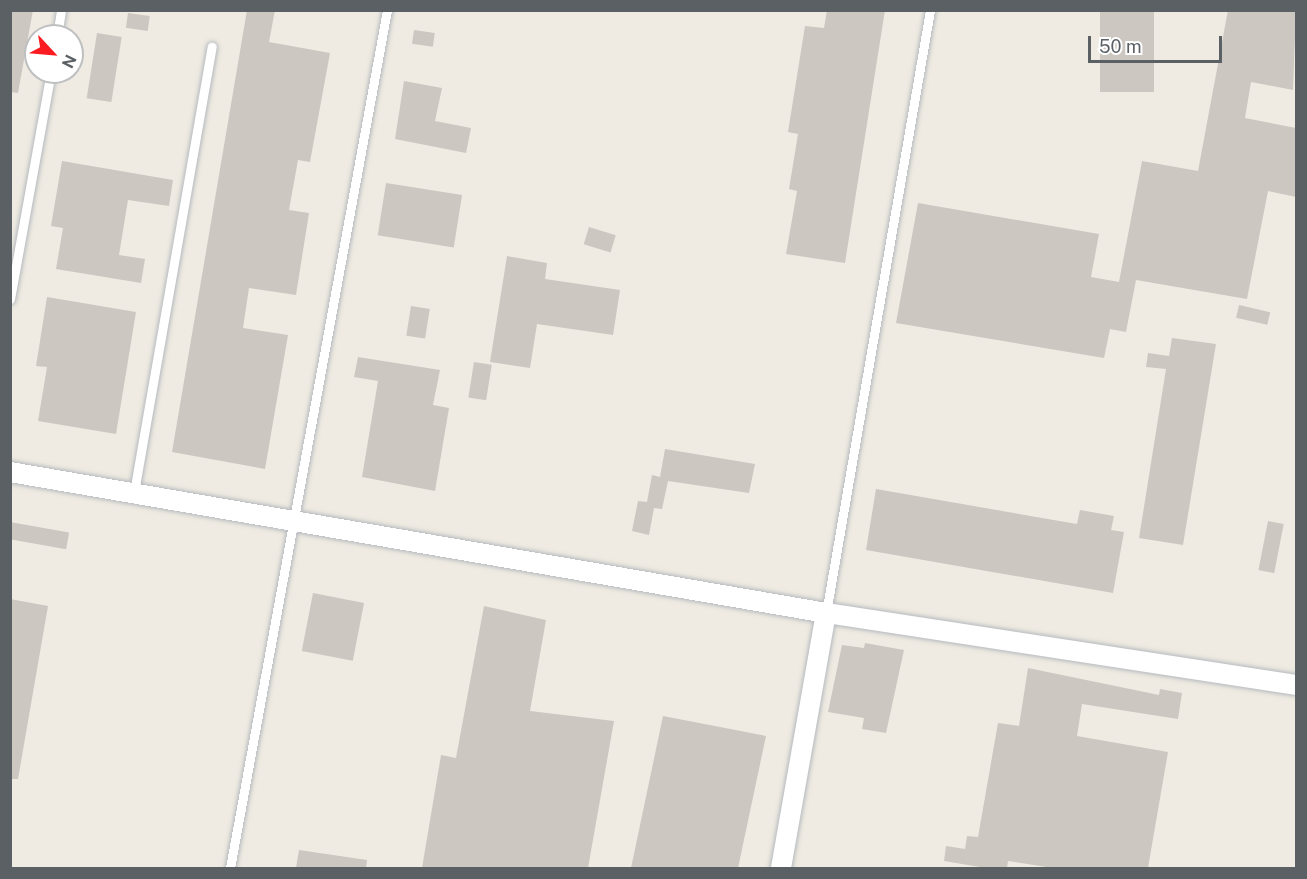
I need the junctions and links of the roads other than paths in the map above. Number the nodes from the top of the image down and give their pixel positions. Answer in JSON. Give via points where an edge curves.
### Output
{"nodes":[{"id":1,"x":387,"y":10,"type":"edge"},
{"id":2,"x":930,"y":10,"type":"edge"},
{"id":3,"x":212,"y":47,"type":"dead end"},
{"id":4,"x":49,"y":84,"type":"edge"},
{"id":5,"x":10,"y":299,"type":"edge"},
{"id":6,"x":10,"y":472,"type":"edge"},
{"id":7,"x":134,"y":492,"type":"junction"},
{"id":8,"x":296,"y":518,"type":"junction"},
{"id":9,"x":826,"y":613,"type":"junction"},
{"id":10,"x":1296,"y":685,"type":"edge"},
{"id":11,"x":230,"y":868,"type":"edge"},
{"id":12,"x":781,"y":868,"type":"edge"}],
"edges":[{"from":1,"to":8,"type":"lane"},
{"from":2,"to":9,"type":"lane"},
{"from":3,"to":7,"type":"lane"},
{"from":4,"to":5,"type":"lane"},
{"from":6,"to":7,"type":"street"},
{"from":7,"to":8,"type":"street"},
{"from":8,"to":9,"type":"street"},
{"from":8,"to":11,"type":"lane"},
{"from":9,"to":10,"type":"street"},
{"from":9,"to":12,"type":"street"}]}
